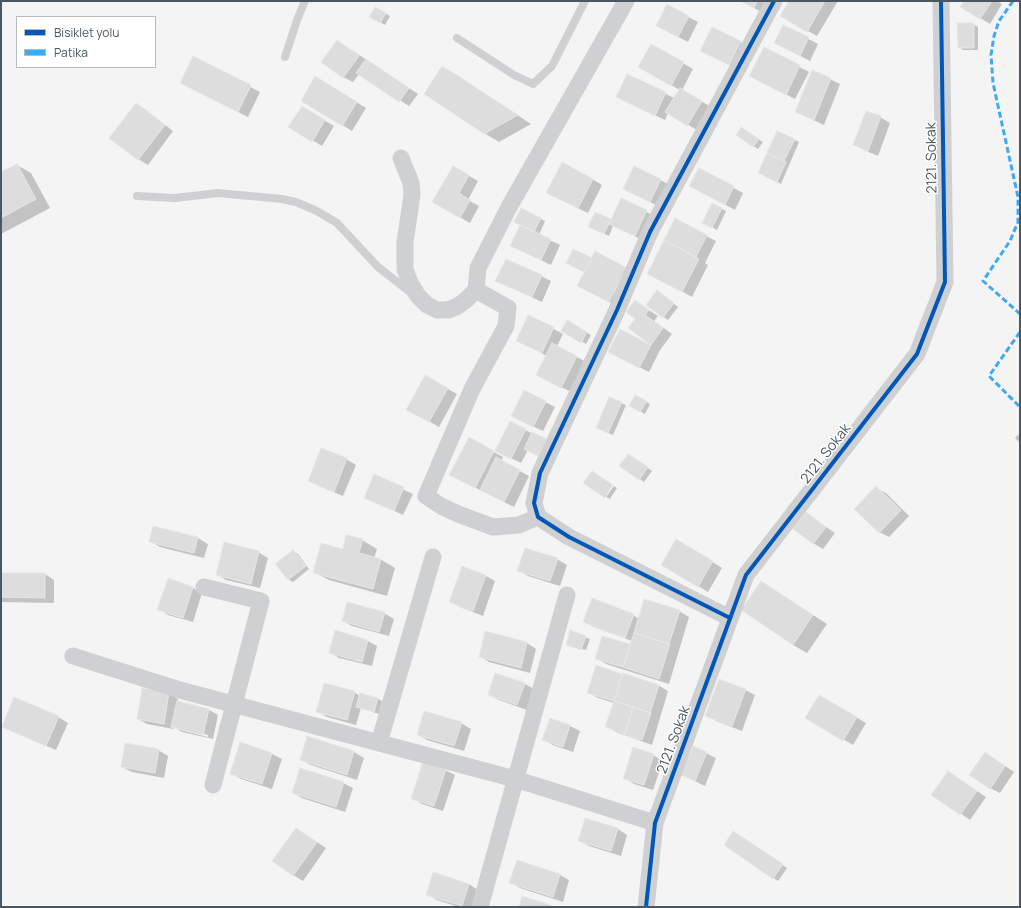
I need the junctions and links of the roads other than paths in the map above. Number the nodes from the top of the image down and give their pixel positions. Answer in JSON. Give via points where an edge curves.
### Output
{"nodes":[{"id":1,"x":305,"y":1,"type":"edge"},
{"id":2,"x":585,"y":1,"type":"edge"},
{"id":3,"x":626,"y":1,"type":"edge"},
{"id":4,"x":774,"y":1,"type":"edge"},
{"id":5,"x":940,"y":1,"type":"edge"},
{"id":6,"x":457,"y":38,"type":"dead end"},
{"id":7,"x":285,"y":57,"type":"dead end"},
{"id":8,"x":401,"y":158,"type":"dead end"},
{"id":9,"x":137,"y":196,"type":"dead end"},
{"id":10,"x":476,"y":290,"type":"junction"},
{"id":11,"x":418,"y":296,"type":"junction"},
{"id":12,"x":538,"y":517,"type":"junction"},
{"id":13,"x":433,"y":557,"type":"dead end"},
{"id":14,"x":204,"y":587,"type":"dead end"},
{"id":15,"x":567,"y":595,"type":"dead end"},
{"id":16,"x":730,"y":618,"type":"junction"},
{"id":17,"x":73,"y":656,"type":"dead end"},
{"id":18,"x":234,"y":705,"type":"junction"},
{"id":19,"x":378,"y":743,"type":"junction"},
{"id":20,"x":515,"y":779,"type":"junction"},
{"id":21,"x":213,"y":785,"type":"dead end"},
{"id":22,"x":655,"y":824,"type":"junction"},
{"id":23,"x":480,"y":907,"type":"edge"},
{"id":24,"x":646,"y":907,"type":"edge"}],
"edges":[{"from":1,"to":7,"type":"lane","via":[[296,20]]},
{"from":2,"to":6,"type":"lane","via":[[552,66],[533,84],[514,75]]},
{"from":3,"to":10,"type":"street","via":[[509,207],[478,268]]},
{"from":4,"to":12,"type":"street","via":[[650,232],[617,310],[540,473],[534,503]]},
{"from":5,"to":16,"type":"street","name":"2121. Sokak","via":[[945,282],[917,354],[746,575]]},
{"from":8,"to":11,"type":"street","via":[[411,183],[412,195],[405,242],[405,269]]},
{"from":9,"to":11,"type":"lane","via":[[175,198],[218,193],[296,202],[337,223],[378,267]]},
{"from":10,"to":11,"type":"street","via":[[462,303],[448,310],[437,310]]},
{"from":10,"to":12,"type":"street","via":[[508,308],[506,326],[472,389],[426,496],[458,514],[493,527],[519,525]]},
{"from":12,"to":16,"type":"street","via":[[586,547]]},
{"from":13,"to":19,"type":"street"},
{"from":14,"to":18,"type":"street","via":[[262,601]]},
{"from":15,"to":20,"type":"street"},
{"from":16,"to":22,"type":"street","name":"2121. Sokak"},
{"from":17,"to":18,"type":"street"},
{"from":18,"to":19,"type":"street"},
{"from":18,"to":21,"type":"street"},
{"from":19,"to":20,"type":"street"},
{"from":20,"to":22,"type":"street"},
{"from":20,"to":23,"type":"street"},
{"from":22,"to":24,"type":"street","name":"2121. Sokak"}]}
